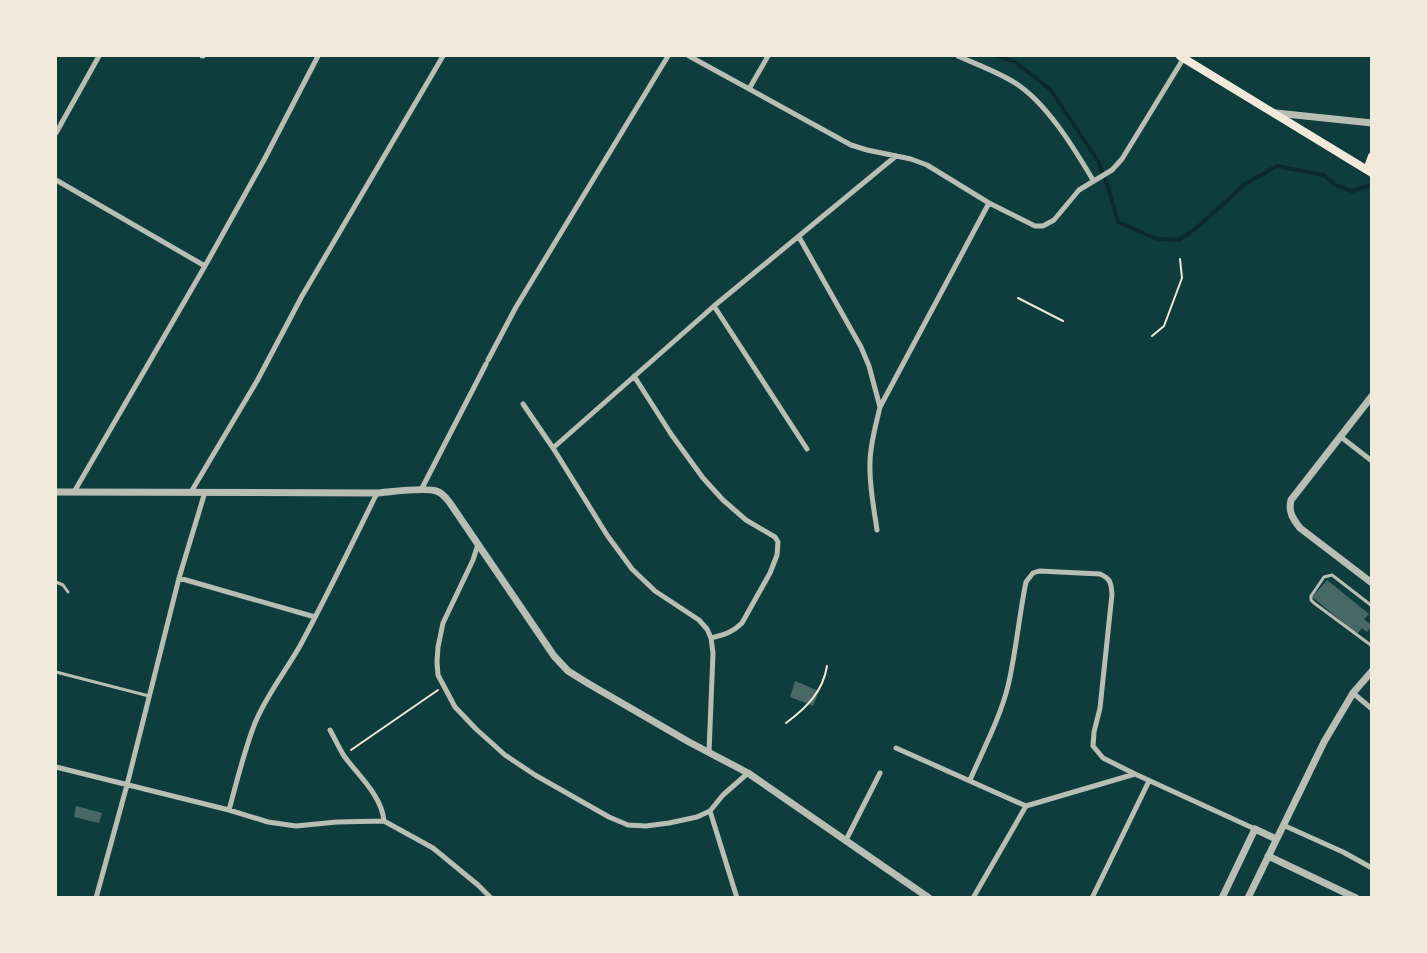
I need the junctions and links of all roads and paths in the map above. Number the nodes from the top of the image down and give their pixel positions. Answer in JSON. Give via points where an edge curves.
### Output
{"nodes":[{"id":1,"x":99,"y":56,"type":"edge"},
{"id":2,"x":318,"y":56,"type":"edge"},
{"id":3,"x":443,"y":56,"type":"edge"},
{"id":4,"x":668,"y":56,"type":"edge"},
{"id":5,"x":689,"y":56,"type":"edge"},
{"id":6,"x":768,"y":56,"type":"edge"},
{"id":7,"x":958,"y":56,"type":"edge"},
{"id":8,"x":1183,"y":56,"type":"edge"},
{"id":9,"x":749,"y":89,"type":"junction"},
{"id":10,"x":1276,"y":113,"type":"junction"},
{"id":11,"x":1371,"y":123,"type":"edge"},
{"id":12,"x":56,"y":133,"type":"edge"},
{"id":13,"x":896,"y":156,"type":"junction"},
{"id":14,"x":1371,"y":156,"type":"edge"},
{"id":15,"x":1369,"y":172,"type":"edge"},
{"id":16,"x":1096,"y":179,"type":"junction"},
{"id":17,"x":56,"y":180,"type":"edge"},
{"id":18,"x":989,"y":203,"type":"junction"},
{"id":19,"x":799,"y":237,"type":"junction"},
{"id":20,"x":1180,"y":259,"type":"dead end"},
{"id":21,"x":205,"y":266,"type":"junction"},
{"id":22,"x":1018,"y":298,"type":"dead end"},
{"id":23,"x":714,"y":306,"type":"junction"},
{"id":24,"x":1063,"y":321,"type":"dead end"},
{"id":25,"x":1152,"y":336,"type":"dead end"},
{"id":26,"x":634,"y":376,"type":"junction"},
{"id":27,"x":1371,"y":396,"type":"edge"},
{"id":28,"x":523,"y":404,"type":"dead end"},
{"id":29,"x":880,"y":407,"type":"junction"},
{"id":30,"x":1341,"y":437,"type":"junction"},
{"id":31,"x":553,"y":448,"type":"junction"},
{"id":32,"x":807,"y":449,"type":"dead end"},
{"id":33,"x":1371,"y":460,"type":"edge"},
{"id":34,"x":421,"y":490,"type":"junction"},
{"id":35,"x":56,"y":492,"type":"edge"},
{"id":36,"x":74,"y":492,"type":"junction"},
{"id":37,"x":191,"y":492,"type":"junction"},
{"id":38,"x":205,"y":492,"type":"junction"},
{"id":39,"x":378,"y":493,"type":"junction"},
{"id":40,"x":877,"y":530,"type":"dead end"},
{"id":41,"x":478,"y":544,"type":"junction"},
{"id":42,"x":178,"y":579,"type":"junction"},
{"id":43,"x":56,"y":582,"type":"edge"},
{"id":44,"x":1371,"y":583,"type":"edge"},
{"id":45,"x":69,"y":592,"type":"dead end"},
{"id":46,"x":1371,"y":606,"type":"edge"},
{"id":47,"x":315,"y":617,"type":"junction"},
{"id":48,"x":711,"y":638,"type":"junction"},
{"id":49,"x":1371,"y":646,"type":"edge"},
{"id":50,"x":827,"y":666,"type":"dead end"},
{"id":51,"x":1371,"y":671,"type":"edge"},
{"id":52,"x":56,"y":672,"type":"edge"},
{"id":53,"x":443,"y":686,"type":"junction"},
{"id":54,"x":1353,"y":693,"type":"junction"},
{"id":55,"x":149,"y":696,"type":"junction"},
{"id":56,"x":1371,"y":710,"type":"edge"},
{"id":57,"x":786,"y":723,"type":"dead end"},
{"id":58,"x":330,"y":730,"type":"dead end"},
{"id":59,"x":896,"y":748,"type":"dead end"},
{"id":60,"x":709,"y":752,"type":"junction"},
{"id":61,"x":344,"y":755,"type":"junction"},
{"id":62,"x":56,"y":767,"type":"edge"},
{"id":63,"x":748,"y":773,"type":"junction"},
{"id":64,"x":880,"y":773,"type":"dead end"},
{"id":65,"x":1134,"y":774,"type":"junction"},
{"id":66,"x":970,"y":780,"type":"junction"},
{"id":67,"x":1149,"y":781,"type":"junction"},
{"id":68,"x":127,"y":785,"type":"junction"},
{"id":69,"x":1026,"y":806,"type":"junction"},
{"id":70,"x":229,"y":810,"type":"junction"},
{"id":71,"x":710,"y":811,"type":"junction"},
{"id":72,"x":384,"y":821,"type":"junction"},
{"id":73,"x":1283,"y":825,"type":"junction"},
{"id":74,"x":1255,"y":830,"type":"junction"},
{"id":75,"x":1276,"y":839,"type":"junction"},
{"id":76,"x":846,"y":840,"type":"junction"},
{"id":77,"x":1268,"y":856,"type":"junction"},
{"id":78,"x":1371,"y":868,"type":"edge"},
{"id":79,"x":1344,"y":894,"type":"edge"},
{"id":80,"x":96,"y":897,"type":"edge"},
{"id":81,"x":491,"y":897,"type":"edge"},
{"id":82,"x":737,"y":897,"type":"edge"},
{"id":83,"x":929,"y":897,"type":"edge"},
{"id":84,"x":973,"y":897,"type":"edge"},
{"id":85,"x":1092,"y":897,"type":"edge"},
{"id":86,"x":1222,"y":897,"type":"edge"},
{"id":87,"x":1248,"y":897,"type":"edge"},
{"id":88,"x":1356,"y":897,"type":"edge"}],
"edges":[{"from":1,"to":12,"type":"street"},
{"from":2,"to":21,"type":"street"},
{"from":3,"to":37,"type":"street"},
{"from":4,"to":34,"type":"street","via":[[516,307]]},
{"from":5,"to":9,"type":"street"},
{"from":6,"to":9,"type":"street"},
{"from":7,"to":16,"type":"street","via":[[1014,81],[1032,96]]},
{"from":8,"to":10,"type":"main road"},
{"from":8,"to":16,"type":"street","via":[[1122,159]]},
{"from":9,"to":13,"type":"street","via":[[851,145]]},
{"from":10,"to":11,"type":"street"},
{"from":10,"to":15,"type":"main road"},
{"from":13,"to":18,"type":"street","via":[[927,165]]},
{"from":13,"to":19,"type":"street"},
{"from":14,"to":15,"type":"main road"},
{"from":16,"to":18,"type":"street","via":[[1079,190],[1054,220],[1043,226],[1035,226]]},
{"from":17,"to":21,"type":"street"},
{"from":18,"to":29,"type":"street"},
{"from":19,"to":23,"type":"street"},
{"from":19,"to":29,"type":"street","via":[[861,348]]},
{"from":20,"to":25,"type":"path","via":[[1182,278],[1164,326]]},
{"from":21,"to":36,"type":"street"},
{"from":22,"to":24,"type":"path"},
{"from":23,"to":26,"type":"street"},
{"from":23,"to":32,"type":"street"},
{"from":26,"to":31,"type":"street"},
{"from":26,"to":48,"type":"street","via":[[702,478],[746,520],[778,542],[770,573],[742,623]]},
{"from":27,"to":30,"type":"street"},
{"from":28,"to":31,"type":"street"},
{"from":29,"to":40,"type":"street","via":[[870,462]]},
{"from":30,"to":33,"type":"street"},
{"from":30,"to":44,"type":"street","via":[[1291,500],[1290,510],[1300,528]]},
{"from":31,"to":48,"type":"street","via":[[632,569],[699,620]]},
{"from":34,"to":39,"type":"street"},
{"from":34,"to":41,"type":"street","via":[[436,490],[445,497]]},
{"from":35,"to":36,"type":"street"},
{"from":36,"to":37,"type":"street"},
{"from":37,"to":38,"type":"street"},
{"from":38,"to":39,"type":"street"},
{"from":38,"to":42,"type":"street"},
{"from":39,"to":47,"type":"street"},
{"from":41,"to":53,"type":"street","via":[[443,623],[437,662]]},
{"from":41,"to":60,"type":"street","via":[[554,656],[568,670]]},
{"from":42,"to":47,"type":"street"},
{"from":42,"to":55,"type":"street"},
{"from":43,"to":45,"type":"lane"},
{"from":46,"to":49,"type":"lane","via":[[1332,575],[1324,576],[1311,596],[1314,603]]},
{"from":47,"to":70,"type":"street","via":[[255,723]]},
{"from":48,"to":60,"type":"street"},
{"from":50,"to":57,"type":"path","via":[[817,694]]},
{"from":51,"to":54,"type":"street"},
{"from":52,"to":55,"type":"lane"},
{"from":53,"to":61,"type":"path"},
{"from":53,"to":71,"type":"street","via":[[455,707],[505,755],[609,817],[628,825],[646,826]]},
{"from":54,"to":56,"type":"street"},
{"from":54,"to":73,"type":"street"},
{"from":55,"to":68,"type":"street"},
{"from":58,"to":61,"type":"street"},
{"from":59,"to":66,"type":"street"},
{"from":60,"to":63,"type":"street"},
{"from":61,"to":72,"type":"street","via":[[375,796]]},
{"from":62,"to":68,"type":"street"},
{"from":63,"to":71,"type":"street"},
{"from":63,"to":76,"type":"street"},
{"from":64,"to":76,"type":"street"},
{"from":65,"to":66,"type":"street","via":[[1103,758],[1093,742],[1100,708],[1110,583],[1100,574],[1039,571],[1026,582],[1007,688]]},
{"from":65,"to":67,"type":"street"},
{"from":65,"to":69,"type":"street"},
{"from":66,"to":69,"type":"street"},
{"from":67,"to":74,"type":"street"},
{"from":67,"to":85,"type":"street"},
{"from":68,"to":70,"type":"street"},
{"from":68,"to":80,"type":"street"},
{"from":69,"to":84,"type":"street"},
{"from":70,"to":72,"type":"street","via":[[296,826]]},
{"from":71,"to":82,"type":"street"},
{"from":72,"to":81,"type":"street","via":[[433,848]]},
{"from":73,"to":75,"type":"street"},
{"from":73,"to":78,"type":"street"},
{"from":74,"to":75,"type":"street"},
{"from":74,"to":86,"type":"street"},
{"from":75,"to":77,"type":"street"},
{"from":76,"to":83,"type":"street"},
{"from":77,"to":79,"type":"street"},
{"from":77,"to":87,"type":"street"},
{"from":79,"to":88,"type":"street"}]}
